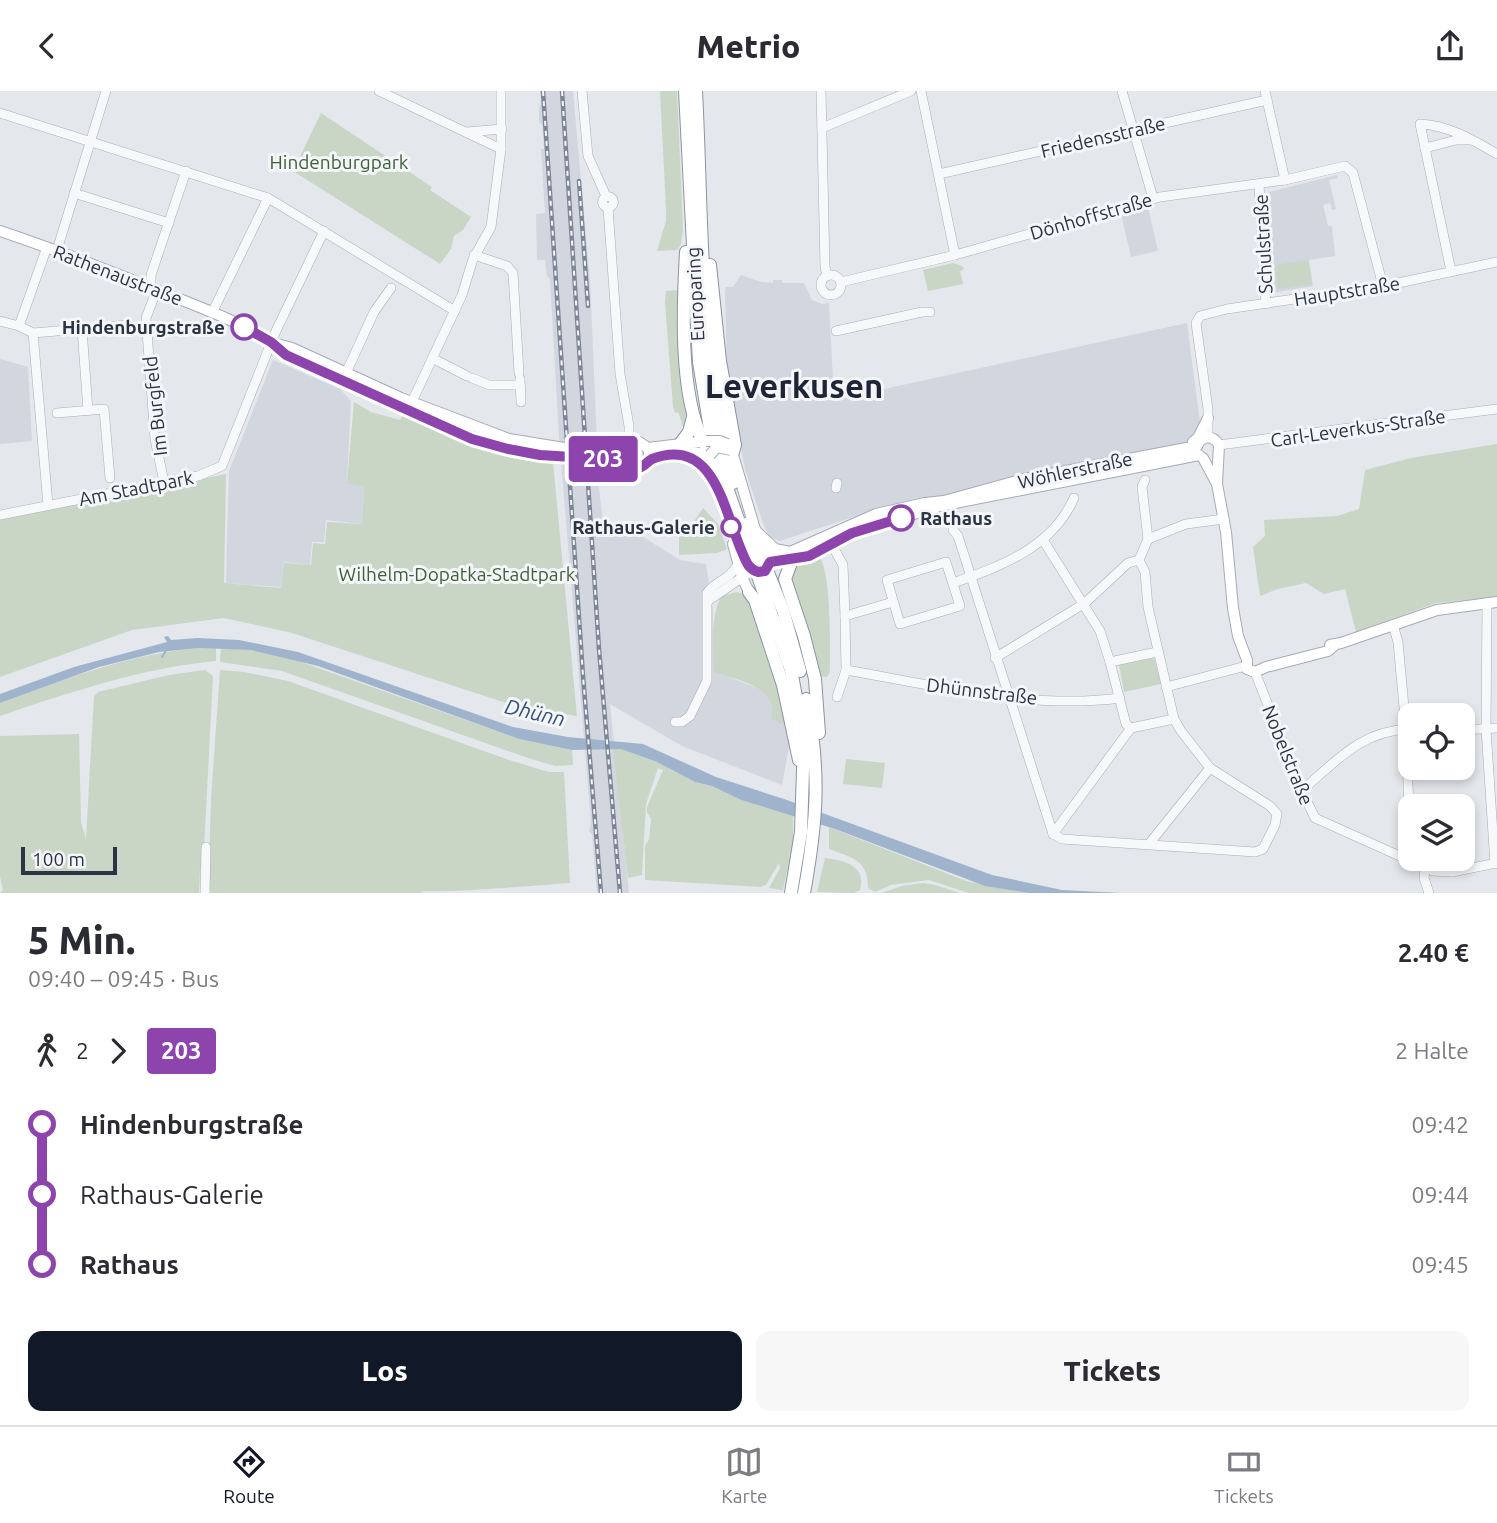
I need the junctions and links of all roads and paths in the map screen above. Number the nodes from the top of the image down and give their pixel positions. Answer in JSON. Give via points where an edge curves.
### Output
{"nodes":[{"id":1,"x":106,"y":91,"type":"edge"},
{"id":2,"x":379,"y":91,"type":"edge"},
{"id":3,"x":501,"y":91,"type":"edge"},
{"id":4,"x":582,"y":91,"type":"edge"},
{"id":5,"x":685,"y":91,"type":"edge"},
{"id":6,"x":696,"y":91,"type":"edge"},
{"id":7,"x":821,"y":91,"type":"edge"},
{"id":8,"x":911,"y":91,"type":"edge"},
{"id":9,"x":921,"y":91,"type":"edge"},
{"id":10,"x":1122,"y":91,"type":"edge"},
{"id":11,"x":1266,"y":96,"type":"edge"},
{"id":12,"x":0,"y":113,"type":"edge"},
{"id":13,"x":822,"y":128,"type":"junction"},
{"id":14,"x":502,"y":129,"type":"junction"},
{"id":15,"x":1133,"y":130,"type":"junction"},
{"id":16,"x":467,"y":132,"type":"junction"},
{"id":17,"x":1472,"y":140,"type":"junction"},
{"id":18,"x":90,"y":142,"type":"junction"},
{"id":19,"x":1425,"y":148,"type":"junction"},
{"id":20,"x":502,"y":149,"type":"junction"},
{"id":21,"x":1497,"y":154,"type":"edge"},
{"id":22,"x":186,"y":171,"type":"junction"},
{"id":23,"x":939,"y":174,"type":"junction"},
{"id":24,"x":1285,"y":180,"type":"junction"},
{"id":25,"x":1259,"y":184,"type":"junction"},
{"id":26,"x":690,"y":192,"type":"junction"},
{"id":27,"x":74,"y":194,"type":"junction"},
{"id":28,"x":268,"y":198,"type":"junction"},
{"id":29,"x":1153,"y":198,"type":"junction"},
{"id":30,"x":702,"y":216,"type":"junction"},
{"id":31,"x":169,"y":223,"type":"junction"},
{"id":32,"x":0,"y":231,"type":"edge"},
{"id":33,"x":324,"y":231,"type":"junction"},
{"id":34,"x":52,"y":249,"type":"junction"},
{"id":35,"x":955,"y":254,"type":"junction"},
{"id":36,"x":474,"y":255,"type":"junction"},
{"id":37,"x":1497,"y":262,"type":"edge"},
{"id":38,"x":1451,"y":271,"type":"junction"},
{"id":39,"x":827,"y":276,"type":"junction"},
{"id":40,"x":395,"y":281,"type":"junction"},
{"id":41,"x":841,"y":282,"type":"junction"},
{"id":42,"x":1383,"y":286,"type":"junction"},
{"id":43,"x":154,"y":288,"type":"junction"},
{"id":44,"x":1266,"y":304,"type":"junction"},
{"id":45,"x":455,"y":311,"type":"junction"},
{"id":46,"x":930,"y":312,"type":"dead end"},
{"id":47,"x":212,"y":313,"type":"junction"},
{"id":48,"x":0,"y":321,"type":"edge"},
{"id":49,"x":128,"y":325,"type":"dead end"},
{"id":50,"x":19,"y":326,"type":"junction"},
{"id":51,"x":82,"y":329,"type":"junction"},
{"id":52,"x":836,"y":331,"type":"dead end"},
{"id":53,"x":33,"y":333,"type":"junction"},
{"id":54,"x":271,"y":342,"type":"junction"},
{"id":55,"x":432,"y":358,"type":"junction"},
{"id":56,"x":346,"y":373,"type":"junction"},
{"id":57,"x":520,"y":379,"type":"junction"},
{"id":58,"x":522,"y":402,"type":"dead end"},
{"id":59,"x":410,"y":406,"type":"junction"},
{"id":60,"x":1497,"y":409,"type":"edge"},
{"id":61,"x":88,"y":411,"type":"junction"},
{"id":62,"x":48,"y":414,"type":"junction"},
{"id":63,"x":693,"y":417,"type":"junction"},
{"id":64,"x":1208,"y":418,"type":"junction"},
{"id":65,"x":1208,"y":437,"type":"junction"},
{"id":66,"x":704,"y":441,"type":"junction"},
{"id":67,"x":639,"y":449,"type":"junction"},
{"id":68,"x":731,"y":449,"type":"junction"},
{"id":69,"x":1219,"y":449,"type":"junction"},
{"id":70,"x":677,"y":450,"type":"junction"},
{"id":71,"x":1197,"y":454,"type":"junction"},
{"id":72,"x":708,"y":458,"type":"junction"},
{"id":73,"x":627,"y":462,"type":"junction"},
{"id":74,"x":110,"y":478,"type":"dead end"},
{"id":75,"x":714,"y":478,"type":"junction"},
{"id":76,"x":1145,"y":480,"type":"dead end"},
{"id":77,"x":164,"y":482,"type":"junction"},
{"id":78,"x":1217,"y":484,"type":"junction"},
{"id":79,"x":1074,"y":498,"type":"dead end"},
{"id":80,"x":48,"y":505,"type":"junction"},
{"id":81,"x":924,"y":508,"type":"junction"},
{"id":82,"x":0,"y":515,"type":"edge"},
{"id":83,"x":1224,"y":519,"type":"junction"},
{"id":84,"x":953,"y":530,"type":"dead end"},
{"id":85,"x":758,"y":532,"type":"junction"},
{"id":86,"x":834,"y":535,"type":"junction"},
{"id":87,"x":1148,"y":539,"type":"junction"},
{"id":88,"x":1043,"y":540,"type":"junction"},
{"id":89,"x":1139,"y":559,"type":"junction"},
{"id":90,"x":741,"y":560,"type":"junction"},
{"id":91,"x":792,"y":560,"type":"junction"},
{"id":92,"x":771,"y":568,"type":"junction"},
{"id":93,"x":969,"y":577,"type":"junction"},
{"id":94,"x":953,"y":583,"type":"junction"},
{"id":95,"x":751,"y":584,"type":"junction"},
{"id":96,"x":787,"y":589,"type":"junction"},
{"id":97,"x":722,"y":592,"type":"junction"},
{"id":98,"x":709,"y":600,"type":"junction"},
{"id":99,"x":1492,"y":602,"type":"edge"},
{"id":100,"x":893,"y":603,"type":"junction"},
{"id":101,"x":1084,"y":603,"type":"junction"},
{"id":102,"x":845,"y":616,"type":"junction"},
{"id":103,"x":1394,"y":625,"type":"junction"},
{"id":104,"x":1157,"y":652,"type":"junction"},
{"id":105,"x":995,"y":658,"type":"junction"},
{"id":106,"x":1110,"y":662,"type":"junction"},
{"id":107,"x":1253,"y":664,"type":"junction"},
{"id":108,"x":846,"y":670,"type":"junction"},
{"id":109,"x":1166,"y":687,"type":"junction"},
{"id":110,"x":837,"y":697,"type":"dead end"},
{"id":111,"x":1008,"y":697,"type":"junction"},
{"id":112,"x":1120,"y":698,"type":"junction"},
{"id":113,"x":1405,"y":703,"type":"edge"},
{"id":114,"x":1174,"y":719,"type":"junction"},
{"id":115,"x":675,"y":722,"type":"dead end"},
{"id":116,"x":1131,"y":728,"type":"junction"},
{"id":117,"x":1497,"y":728,"type":"edge"},
{"id":118,"x":1475,"y":729,"type":"edge"},
{"id":119,"x":1486,"y":729,"type":"junction"},
{"id":120,"x":1398,"y":731,"type":"edge"},
{"id":121,"x":1210,"y":768,"type":"junction"},
{"id":122,"x":803,"y":774,"type":"junction"},
{"id":123,"x":817,"y":783,"type":"junction"},
{"id":124,"x":1301,"y":789,"type":"junction"},
{"id":125,"x":1053,"y":834,"type":"junction"},
{"id":126,"x":1149,"y":844,"type":"junction"},
{"id":127,"x":206,"y":847,"type":"dead end"},
{"id":128,"x":1398,"y":854,"type":"edge"},
{"id":129,"x":1496,"y":864,"type":"edge"},
{"id":130,"x":1475,"y":868,"type":"edge"},
{"id":131,"x":1425,"y":871,"type":"edge"},
{"id":132,"x":1436,"y":871,"type":"edge"},
{"id":133,"x":1458,"y":871,"type":"edge"},
{"id":134,"x":205,"y":893,"type":"edge"},
{"id":135,"x":791,"y":893,"type":"edge"},
{"id":136,"x":804,"y":893,"type":"edge"},
{"id":137,"x":1429,"y":893,"type":"edge"}],
"edges":[{"from":1,"to":18,"type":"street"},
{"from":2,"to":16,"type":"street"},
{"from":3,"to":14,"type":"street"},
{"from":4,"to":67,"type":"street","via":[[588,156],[606,196],[614,202],[608,208],[620,374],[629,426]]},
{"from":5,"to":26,"type":"highway","name":"Europaring"},
{"from":6,"to":30,"type":"highway","name":"Europaring"},
{"from":7,"to":13,"type":"street"},
{"from":8,"to":13,"type":"street"},
{"from":9,"to":23,"type":"street"},
{"from":10,"to":15,"type":"street"},
{"from":11,"to":15,"type":"street","name":"Friedensstraße"},
{"from":11,"to":24,"type":"street","name":"Schulstraße"},
{"from":12,"to":18,"type":"street"},
{"from":13,"to":39,"type":"street"},
{"from":14,"to":16,"type":"street"},
{"from":14,"to":20,"type":"street"},
{"from":15,"to":23,"type":"street","name":"Friedensstraße"},
{"from":15,"to":29,"type":"street"},
{"from":16,"to":20,"type":"street"},
{"from":17,"to":19,"type":"street"},
{"from":17,"to":19,"type":"street","via":[[1420,124]]},
{"from":17,"to":21,"type":"street"},
{"from":18,"to":22,"type":"street"},
{"from":18,"to":27,"type":"street"},
{"from":19,"to":38,"type":"street"},
{"from":20,"to":36,"type":"street","via":[[491,227]]},
{"from":22,"to":28,"type":"street"},
{"from":22,"to":31,"type":"street","name":"Im Burgfeld"},
{"from":23,"to":35,"type":"street"},
{"from":24,"to":25,"type":"street","name":"Dönhoffstraße"},
{"from":24,"to":42,"type":"street","name":"Dönhoffstraße","via":[[1345,166],[1353,173]]},
{"from":25,"to":29,"type":"street","name":"Dönhoffstraße"},
{"from":25,"to":44,"type":"street","name":"Schulstraße"},
{"from":26,"to":63,"type":"highway","via":[[683,299]]},
{"from":26,"to":122,"type":"highway","name":"Europaring","via":[[699,362],[710,429],[791,670],[804,739]]},
{"from":27,"to":31,"type":"street"},
{"from":27,"to":34,"type":"street"},
{"from":28,"to":33,"type":"street"},
{"from":28,"to":47,"type":"street"},
{"from":29,"to":35,"type":"street","name":"Dönhoffstraße"},
{"from":30,"to":68,"type":"highway","via":[[735,445]]},
{"from":30,"to":123,"type":"highway","name":"Europaring","via":[[709,361],[719,426],[733,482],[783,610],[800,669]]},
{"from":31,"to":43,"type":"street","name":"Im Burgfeld","via":[[151,275]]},
{"from":32,"to":34,"type":"main road","name":"Rathenaustraße"},
{"from":33,"to":40,"type":"street"},
{"from":33,"to":54,"type":"street"},
{"from":34,"to":43,"type":"main road","name":"Rathenaustraße"},
{"from":34,"to":50,"type":"street"},
{"from":35,"to":41,"type":"street","name":"Dönhoffstraße"},
{"from":36,"to":45,"type":"street"},
{"from":36,"to":57,"type":"street","via":[[513,272]]},
{"from":37,"to":38,"type":"street","name":"Hauptstraße"},
{"from":38,"to":42,"type":"street","name":"Hauptstraße"},
{"from":39,"to":41,"type":"street","via":[[834,275]]},
{"from":39,"to":41,"type":"street","via":[[821,287],[827,294],[837,294]]},
{"from":40,"to":45,"type":"street"},
{"from":40,"to":56,"type":"street","via":[[374,312]]},
{"from":42,"to":44,"type":"street","name":"Hauptstraße"},
{"from":43,"to":47,"type":"main road","name":"Rathenaustraße"},
{"from":43,"to":77,"type":"street","name":"Im Burgfeld","via":[[146,318],[155,439]]},
{"from":44,"to":64,"type":"street","name":"Hauptstraße","via":[[1197,319]]},
{"from":45,"to":55,"type":"street"},
{"from":46,"to":52,"type":"street"},
{"from":47,"to":54,"type":"main road","name":"Rathenaustraße"},
{"from":48,"to":50,"type":"street"},
{"from":49,"to":51,"type":"street"},
{"from":50,"to":53,"type":"street"},
{"from":51,"to":53,"type":"street"},
{"from":51,"to":61,"type":"street"},
{"from":53,"to":62,"type":"street"},
{"from":54,"to":56,"type":"main road","name":"Rathenaustraße"},
{"from":54,"to":59,"type":"main road","name":"Rathenaustraße","via":[[286,355]]},
{"from":54,"to":77,"type":"street","name":"Am Stadtpark","via":[[222,466],[212,473]]},
{"from":55,"to":57,"type":"street","via":[[489,385]]},
{"from":55,"to":59,"type":"street"},
{"from":56,"to":59,"type":"main road","name":"Rathenaustraße"},
{"from":57,"to":58,"type":"street"},
{"from":59,"to":67,"type":"main road","name":"Rathenaustraße","via":[[536,445],[606,452]]},
{"from":59,"to":73,"type":"main road","name":"Rathenaustraße","via":[[472,439],[508,449]]},
{"from":60,"to":69,"type":"street","name":"Carl-Leverkus-Straße"},
{"from":61,"to":62,"type":"street"},
{"from":61,"to":74,"type":"street","via":[[104,409]]},
{"from":62,"to":80,"type":"street"},
{"from":63,"to":66,"type":"highway"},
{"from":63,"to":70,"type":"highway"},
{"from":64,"to":65,"type":"street"},
{"from":64,"to":71,"type":"main road","via":[[1198,437]]},
{"from":65,"to":69,"type":"main road"},
{"from":65,"to":71,"type":"main road","via":[[1201,440]]},
{"from":66,"to":68,"type":"main road","name":"Rathenaustraße","bridge":true,"via":[[720,441]]},
{"from":66,"to":70,"type":"main road","name":"Rathenaustraße"},
{"from":66,"to":72,"type":"main road"},
{"from":67,"to":70,"type":"main road","name":"Rathenaustraße"},
{"from":67,"to":73,"type":"main road"},
{"from":67,"to":73,"type":"main road","name":"Rathenaustraße","via":[[639,468]]},
{"from":68,"to":72,"type":"main road","bridge":true,"via":[[717,447]]},
{"from":68,"to":85,"type":"main road"},
{"from":69,"to":71,"type":"main road","via":[[1212,459]]},
{"from":69,"to":78,"type":"main road","name":"Nobelstraße"},
{"from":70,"to":72,"type":"main road","name":"Rathenaustraße"},
{"from":70,"to":75,"type":"main road"},
{"from":71,"to":78,"type":"main road","name":"Nobelstraße"},
{"from":71,"to":81,"type":"main road","name":"Wöhlerstraße","via":[[957,500],[945,495],[930,499]]},
{"from":72,"to":75,"type":"main road"},
{"from":75,"to":90,"type":"main road"},
{"from":76,"to":87,"type":"street"},
{"from":77,"to":80,"type":"street","name":"Am Stadtpark"},
{"from":78,"to":83,"type":"main road","name":"Nobelstraße"},
{"from":79,"to":88,"type":"street","via":[[1059,525]]},
{"from":80,"to":82,"type":"street","name":"Am Stadtpark"},
{"from":81,"to":86,"type":"main road","name":"Wöhlerstraße"},
{"from":81,"to":86,"type":"main road","name":"Wöhlerstraße","via":[[876,514]]},
{"from":83,"to":87,"type":"street","via":[[1186,524]]},
{"from":83,"to":107,"type":"main road","name":"Nobelstraße","via":[[1238,636]]},
{"from":84,"to":93,"type":"street"},
{"from":85,"to":86,"type":"main road","name":"Wöhlerstraße","via":[[786,552]]},
{"from":85,"to":92,"type":"main road"},
{"from":86,"to":91,"type":"main road"},
{"from":86,"to":102,"type":"street","via":[[843,565]]},
{"from":87,"to":89,"type":"street"},
{"from":88,"to":93,"type":"street","via":[[997,568]]},
{"from":88,"to":101,"type":"street"},
{"from":89,"to":101,"type":"street","via":[[1128,563]]},
{"from":89,"to":104,"type":"street"},
{"from":90,"to":95,"type":"main road"},
{"from":90,"to":98,"type":"street","via":[[729,578],[711,588]]},
{"from":91,"to":92,"type":"main road"},
{"from":91,"to":96,"type":"highway","via":[[785,573]]},
{"from":92,"to":95,"type":"main road","bridge":true},
{"from":92,"to":96,"type":"highway"},
{"from":93,"to":94,"type":"street"},
{"from":93,"to":105,"type":"street"},
{"from":94,"to":100,"type":"street","via":[[946,562],[887,580]]},
{"from":94,"to":100,"type":"street","via":[[960,606],[900,624]]},
{"from":95,"to":97,"type":"street"},
{"from":95,"to":97,"type":"street"},
{"from":95,"to":122,"type":"highway","via":[[783,685]]},
{"from":96,"to":123,"type":"highway","via":[[815,679]]},
{"from":97,"to":98,"type":"street"},
{"from":98,"to":115,"type":"street","via":[[707,681],[690,716]]},
{"from":99,"to":103,"type":"main road","via":[[1437,610]]},
{"from":99,"to":119,"type":"street"},
{"from":100,"to":102,"type":"street"},
{"from":101,"to":105,"type":"street"},
{"from":101,"to":106,"type":"street"},
{"from":102,"to":108,"type":"street"},
{"from":103,"to":107,"type":"main road","via":[[1336,645]]},
{"from":103,"to":113,"type":"street"},
{"from":104,"to":106,"type":"street"},
{"from":104,"to":109,"type":"street"},
{"from":105,"to":111,"type":"street"},
{"from":106,"to":112,"type":"street"},
{"from":107,"to":109,"type":"street"},
{"from":107,"to":124,"type":"street","name":"Nobelstraße"},
{"from":108,"to":110,"type":"street"},
{"from":108,"to":111,"type":"street","name":"Dhünnstraße"},
{"from":109,"to":114,"type":"street"},
{"from":111,"to":112,"type":"street","name":"Dhünnstraße"},
{"from":111,"to":125,"type":"street"},
{"from":112,"to":116,"type":"street"},
{"from":114,"to":116,"type":"street"},
{"from":114,"to":121,"type":"street"},
{"from":116,"to":125,"type":"street"},
{"from":117,"to":119,"type":"street"},
{"from":118,"to":119,"type":"street"},
{"from":119,"to":129,"type":"street"},
{"from":120,"to":124,"type":"street","via":[[1345,751]]},
{"from":121,"to":126,"type":"street"},
{"from":121,"to":126,"type":"street","via":[[1277,814],[1263,849]]},
{"from":122,"to":135,"type":"highway","name":"Europaring","via":[[801,832]]},
{"from":123,"to":136,"type":"highway","name":"Europaring"},
{"from":124,"to":128,"type":"street","name":"Nobelstraße","via":[[1315,818]]},
{"from":125,"to":126,"type":"street","via":[[1062,839]]},
{"from":127,"to":134,"type":"street"},
{"from":129,"to":130,"type":"street"},
{"from":131,"to":137,"type":"street"},
{"from":132,"to":133,"type":"street"}]}
